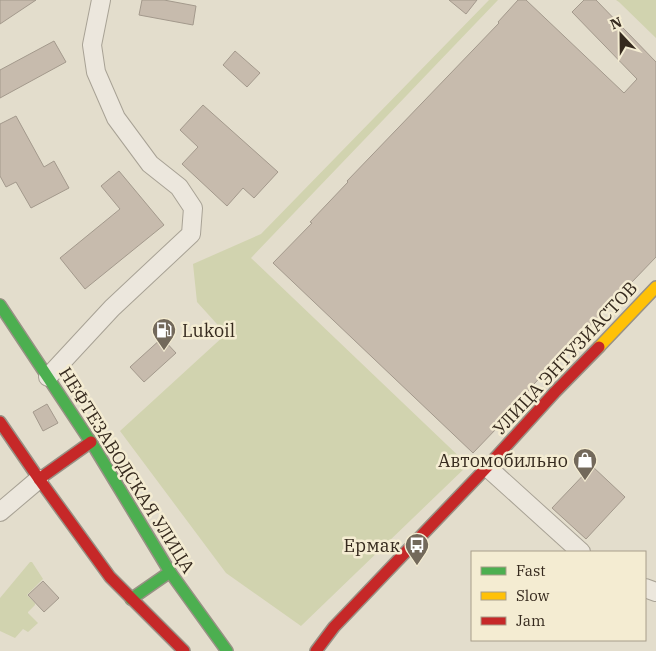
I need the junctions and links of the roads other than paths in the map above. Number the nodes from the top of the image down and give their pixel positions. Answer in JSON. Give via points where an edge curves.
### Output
{"nodes":[{"id":1,"x":101,"y":0,"type":"edge"},
{"id":2,"x":656,"y":287,"type":"edge"},
{"id":3,"x":0,"y":305,"type":"edge"},
{"id":4,"x":48,"y":377,"type":"junction"},
{"id":5,"x":0,"y":422,"type":"edge"},
{"id":6,"x":91,"y":442,"type":"junction"},
{"id":7,"x":486,"y":467,"type":"junction"},
{"id":8,"x":39,"y":479,"type":"junction"},
{"id":9,"x":0,"y":512,"type":"edge"},
{"id":10,"x":580,"y":551,"type":"edge"},
{"id":11,"x":170,"y":572,"type":"junction"},
{"id":12,"x":131,"y":599,"type":"junction"},
{"id":13,"x":184,"y":651,"type":"edge"},
{"id":14,"x":227,"y":651,"type":"edge"},
{"id":15,"x":316,"y":651,"type":"edge"}],
"edges":[{"from":1,"to":4,"type":"street","via":[[92,45],[96,72],[116,118],[150,164],[179,188],[193,208],[191,234],[112,308]]},
{"from":2,"to":7,"type":"main road","name":"УЛИЦА ЭНТУЗИАСТОВ"},
{"from":3,"to":4,"type":"main road","name":"НЕФТЕЗАВОДСКАЯ УЛИЦА"},
{"from":4,"to":6,"type":"main road","name":"НЕФТЕЗАВОДСКАЯ УЛИЦА"},
{"from":5,"to":8,"type":"main road"},
{"from":6,"to":8,"type":"main road"},
{"from":6,"to":11,"type":"main road","name":"НЕФТЕЗАВОДСКАЯ УЛИЦА"},
{"from":7,"to":10,"type":"street"},
{"from":7,"to":15,"type":"main road","name":"УЛИЦА ЭНТУЗИАСТОВ","via":[[334,627]]},
{"from":8,"to":9,"type":"street"},
{"from":8,"to":12,"type":"main road","via":[[110,577]]},
{"from":11,"to":12,"type":"main road"},
{"from":11,"to":14,"type":"main road","name":"НЕФТЕЗАВОДСКАЯ УЛИЦА"},
{"from":12,"to":13,"type":"main road"}]}
